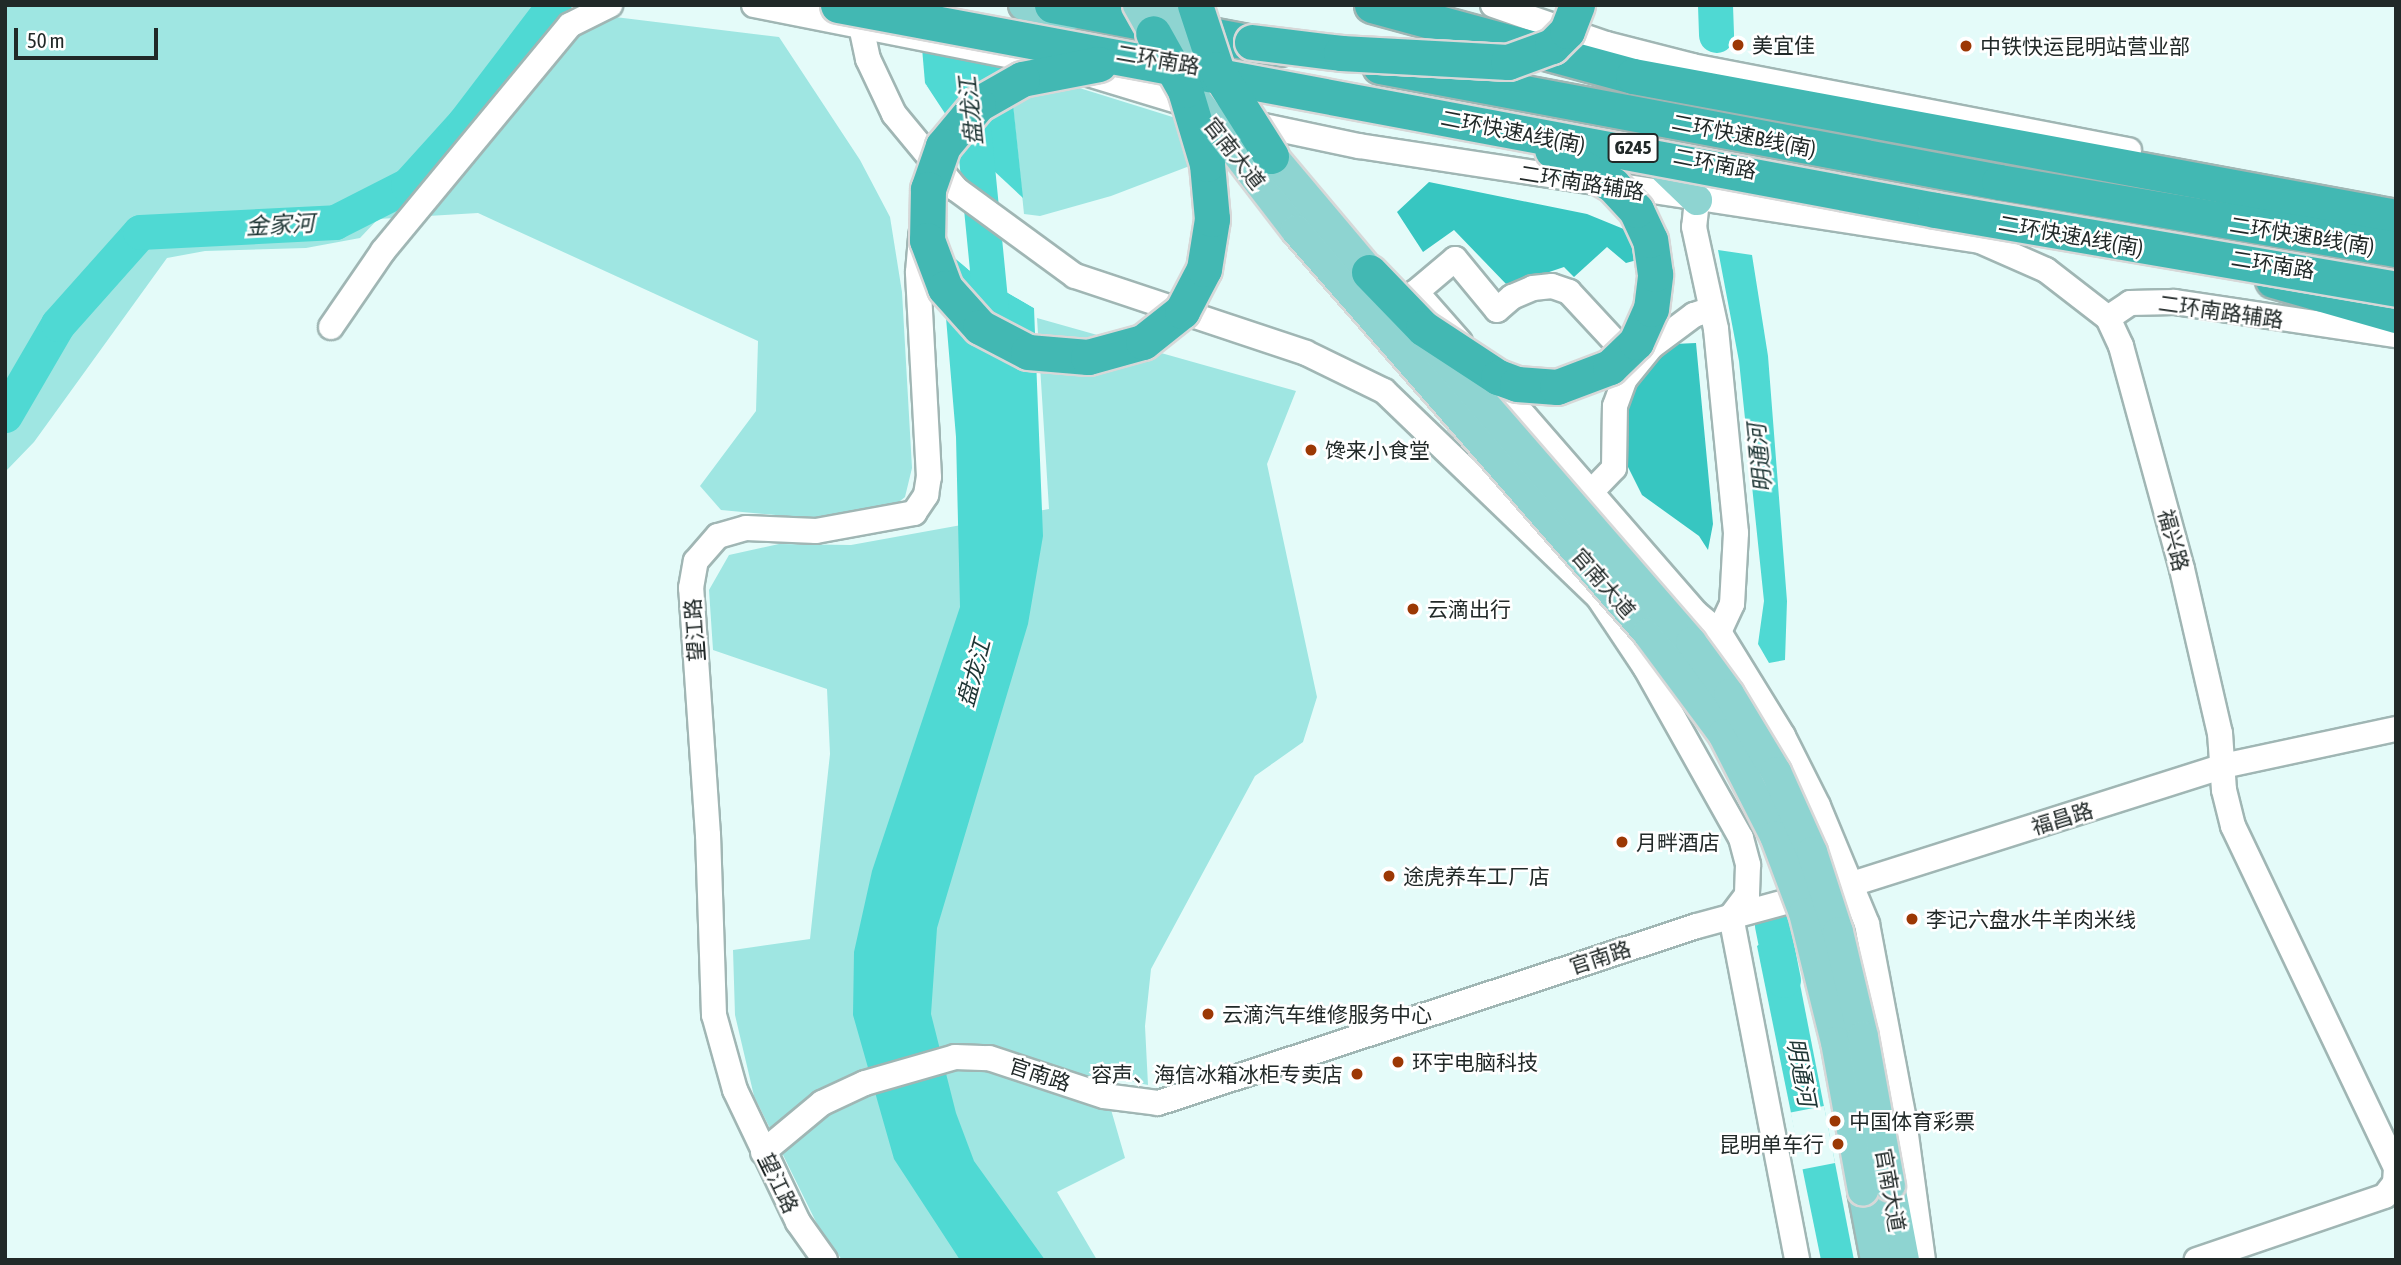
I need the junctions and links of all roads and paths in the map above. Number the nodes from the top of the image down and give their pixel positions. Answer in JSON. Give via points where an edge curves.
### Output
{"nodes":[{"id":1,"x":610,"y":5,"type":"edge"},
{"id":2,"x":754,"y":5,"type":"edge"},
{"id":3,"x":1024,"y":5,"type":"edge"},
{"id":4,"x":1052,"y":5,"type":"edge"},
{"id":5,"x":1068,"y":5,"type":"edge"},
{"id":6,"x":1195,"y":5,"type":"edge"},
{"id":7,"x":1372,"y":5,"type":"edge"},
{"id":8,"x":1493,"y":5,"type":"edge"},
{"id":9,"x":1577,"y":5,"type":"edge"},
{"id":10,"x":856,"y":10,"type":"edge"},
{"id":11,"x":1151,"y":16,"type":"edge"},
{"id":12,"x":1252,"y":42,"type":"junction"},
{"id":13,"x":1190,"y":71,"type":"junction"},
{"id":14,"x":1731,"y":73,"type":"junction"},
{"id":15,"x":1838,"y":92,"type":"junction"},
{"id":16,"x":1763,"y":100,"type":"junction"},
{"id":17,"x":1798,"y":106,"type":"junction"},
{"id":18,"x":1428,"y":115,"type":"junction"},
{"id":19,"x":1646,"y":150,"type":"junction"},
{"id":20,"x":1271,"y":156,"type":"junction"},
{"id":21,"x":934,"y":167,"type":"junction"},
{"id":22,"x":1697,"y":200,"type":"junction"},
{"id":23,"x":2396,"y":201,"type":"edge"},
{"id":24,"x":2396,"y":217,"type":"edge"},
{"id":25,"x":2396,"y":252,"type":"edge"},
{"id":26,"x":2172,"y":253,"type":"junction"},
{"id":27,"x":1368,"y":272,"type":"junction"},
{"id":28,"x":2396,"y":283,"type":"edge"},
{"id":29,"x":2396,"y":289,"type":"edge"},
{"id":30,"x":1711,"y":309,"type":"junction"},
{"id":31,"x":2396,"y":315,"type":"edge"},
{"id":32,"x":2108,"y":318,"type":"junction"},
{"id":33,"x":331,"y":327,"type":"dead end"},
{"id":34,"x":2396,"y":335,"type":"edge"},
{"id":35,"x":1637,"y":365,"type":"junction"},
{"id":36,"x":1591,"y":492,"type":"junction"},
{"id":37,"x":1719,"y":632,"type":"junction"},
{"id":38,"x":1645,"y":667,"type":"junction"},
{"id":39,"x":2396,"y":729,"type":"edge"},
{"id":40,"x":2223,"y":766,"type":"junction"},
{"id":41,"x":1852,"y":884,"type":"junction"},
{"id":42,"x":1731,"y":916,"type":"junction"},
{"id":43,"x":763,"y":1152,"type":"junction"},
{"id":44,"x":1876,"y":1188,"type":"junction"},
{"id":45,"x":825,"y":1260,"type":"edge"},
{"id":46,"x":1797,"y":1260,"type":"edge"},
{"id":47,"x":1876,"y":1260,"type":"edge"},
{"id":48,"x":1904,"y":1260,"type":"edge"},
{"id":49,"x":1923,"y":1260,"type":"edge"},
{"id":50,"x":2197,"y":1260,"type":"edge"}],
"edges":[{"from":1,"to":33,"type":"street","via":[[570,24],[383,250]]},
{"from":2,"to":10,"type":"street","name":"二环南路辅路"},
{"from":3,"to":25,"type":"main road","name":"二环南路","number":"G245","via":[[2094,205]]},
{"from":4,"to":11,"type":"highway","name":"二环快速B线(南)"},
{"from":5,"to":11,"type":"highway"},
{"from":6,"to":20,"type":"highway","bridge":true,"via":[[1220,78]]},
{"from":7,"to":16,"type":"highway","bridge":true,"via":[[1633,76]]},
{"from":8,"to":14,"type":"street","via":[[1605,44]]},
{"from":9,"to":12,"type":"highway","bridge":true,"via":[[1566,31],[1552,47],[1508,62],[1362,55]]},
{"from":10,"to":13,"type":"highway","name":"二环快速A线(南)","bridge":true},
{"from":10,"to":19,"type":"main road","name":"二环南路","number":"G245"},
{"from":10,"to":21,"type":"street","via":[[883,94]]},
{"from":10,"to":22,"type":"street","name":"二环南路辅路","via":[[1303,136]]},
{"from":11,"to":12,"type":"highway","name":"二环快速B线(南)","bridge":true},
{"from":11,"to":13,"type":"highway","bridge":true,"via":[[1162,48],[1166,54],[1169,60],[1175,71],[1180,80],[1189,99],[1211,192],[1210,245],[1195,292],[1173,320],[1143,342],[1088,357],[1028,352],[980,327],[945,288],[934,264],[925,215],[934,166],[965,115],[1007,86],[1066,67],[1122,63],[1149,65],[1162,67],[1176,68]]},
{"from":11,"to":20,"type":"main road","name":"官南大道","bridge":true,"via":[[1213,78]]},
{"from":11,"to":44,"type":"main road","name":"官南大道","bridge":true,"via":[[1190,94],[1265,192],[1641,625],[1723,734],[1770,823],[1804,913]]},
{"from":12,"to":25,"type":"highway","name":"二环快速B线(南)","bridge":true},
{"from":13,"to":18,"type":"highway","name":"二环快速A线(南)","bridge":true},
{"from":14,"to":15,"type":"street"},
{"from":14,"to":16,"type":"highway"},
{"from":15,"to":17,"type":"highway"},
{"from":15,"to":23,"type":"street"},
{"from":16,"to":17,"type":"highway"},
{"from":17,"to":24,"type":"highway"},
{"from":18,"to":26,"type":"highway","name":"二环快速A线(南)","bridge":true},
{"from":18,"to":27,"type":"highway","bridge":true,"via":[[1541,145],[1598,174],[1626,196],[1644,225],[1654,257],[1654,292],[1645,326],[1625,356],[1594,377],[1557,387],[1517,384],[1478,367],[1434,336]]},
{"from":19,"to":22,"type":"main road"},
{"from":19,"to":28,"type":"main road","name":"二环南路","number":"G245"},
{"from":20,"to":27,"type":"main road","name":"官南大道","bridge":true},
{"from":21,"to":38,"type":"street","via":[[1016,237],[1075,276],[1306,353],[1384,391],[1599,598]]},
{"from":21,"to":43,"type":"street","name":"望江路","via":[[918,272],[929,477],[926,495],[914,513],[888,521],[816,531],[746,528],[718,536],[696,561],[691,588],[715,1015],[735,1090]]},
{"from":22,"to":30,"type":"street","via":[[1693,226]]},
{"from":22,"to":32,"type":"street","name":"二环南路辅路","via":[[1909,228],[1989,244],[2046,270]]},
{"from":26,"to":29,"type":"highway","name":"二环快速A线(南)","bridge":true},
{"from":26,"to":31,"type":"highway","bridge":true},
{"from":27,"to":44,"type":"main road","name":"官南大道","bridge":true,"via":[[1677,625],[1729,694],[1766,755],[1812,852],[1838,932],[1863,1037]]},
{"from":30,"to":35,"type":"street","via":[[1694,315],[1651,347]]},
{"from":30,"to":37,"type":"street","via":[[1736,533],[1732,604]]},
{"from":32,"to":34,"type":"street","name":"二环南路辅路","via":[[2130,303],[2174,302]]},
{"from":32,"to":40,"type":"street","name":"福兴路","via":[[2121,346],[2182,569],[2220,733]]},
{"from":35,"to":36,"type":"street","via":[[1615,406],[1614,468]]},
{"from":35,"to":36,"type":"street","via":[[1569,292],[1552,286],[1512,297],[1497,310],[1455,259],[1416,292]]},
{"from":36,"to":37,"type":"street","via":[[1696,613]]},
{"from":37,"to":38,"type":"street"},
{"from":37,"to":41,"type":"street","via":[[1783,736]]},
{"from":38,"to":42,"type":"street","via":[[1741,838],[1748,865],[1747,895]]},
{"from":39,"to":40,"type":"street","name":"福昌路"},
{"from":40,"to":41,"type":"street","name":"福昌路"},
{"from":40,"to":50,"type":"street","name":"福兴路","via":[[2233,826],[2396,1168],[2395,1183],[2385,1196]]},
{"from":41,"to":42,"type":"street","name":"福昌路"},
{"from":41,"to":49,"type":"street","via":[[1867,924],[1886,1013]]},
{"from":42,"to":43,"type":"street","name":"官南路","via":[[1158,1103],[1104,1096],[989,1058],[955,1057],[865,1083],[822,1102]]},
{"from":42,"to":46,"type":"street"},
{"from":43,"to":45,"type":"street","name":"望江路","via":[[798,1222]]},
{"from":44,"to":47,"type":"main road","name":"官南大道"},
{"from":44,"to":48,"type":"main road","name":"官南大道"}]}
